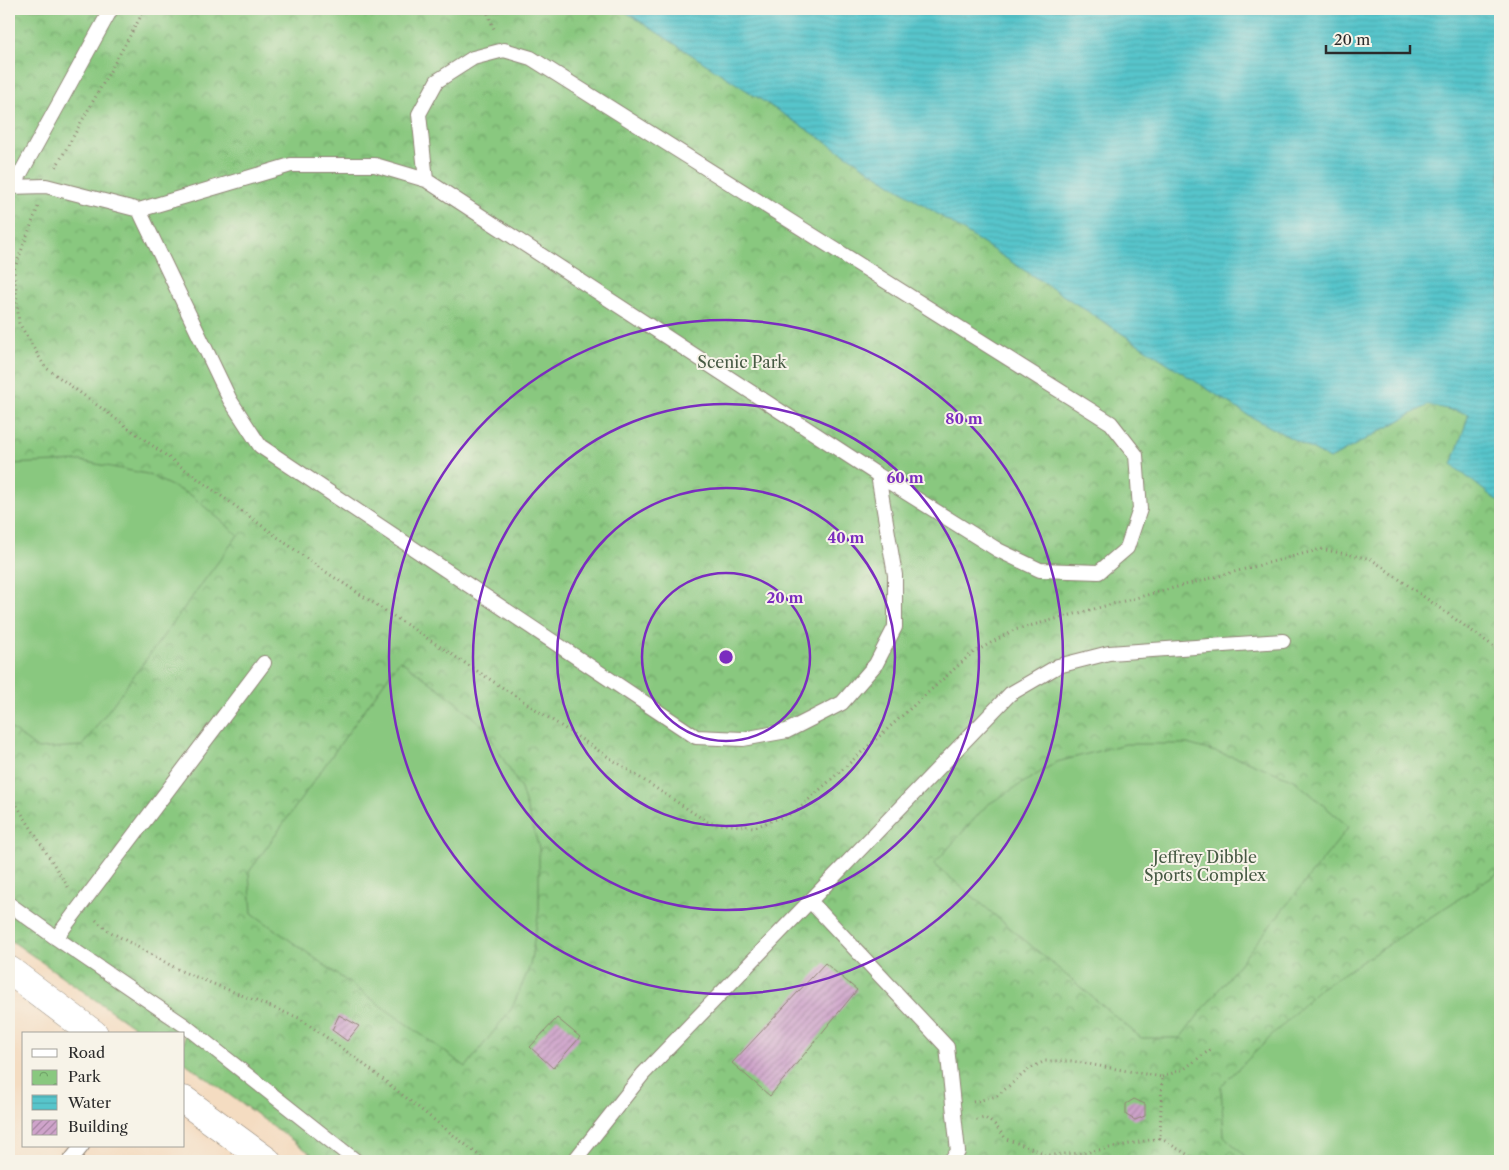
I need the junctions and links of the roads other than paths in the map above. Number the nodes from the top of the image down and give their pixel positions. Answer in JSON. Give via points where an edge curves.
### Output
{"nodes":[{"id":1,"x":111,"y":9,"type":"edge"},
{"id":2,"x":426,"y":180,"type":"junction"},
{"id":3,"x":11,"y":187,"type":"edge"},
{"id":4,"x":139,"y":210,"type":"junction"},
{"id":5,"x":878,"y":475,"type":"junction"},
{"id":6,"x":1283,"y":641,"type":"dead end"},
{"id":7,"x":264,"y":663,"type":"dead end"},
{"id":8,"x":811,"y":902,"type":"junction"},
{"id":9,"x":9,"y":904,"type":"edge"},
{"id":10,"x":56,"y":938,"type":"junction"},
{"id":11,"x":9,"y":970,"type":"edge"},
{"id":12,"x":181,"y":1030,"type":"edge"},
{"id":13,"x":91,"y":1032,"type":"edge"},
{"id":14,"x":185,"y":1033,"type":"edge"},
{"id":15,"x":185,"y":1101,"type":"edge"},
{"id":16,"x":80,"y":1148,"type":"edge"},
{"id":17,"x":70,"y":1161,"type":"edge"},
{"id":18,"x":267,"y":1161,"type":"edge"},
{"id":19,"x":356,"y":1161,"type":"edge"},
{"id":20,"x":574,"y":1161,"type":"edge"},
{"id":21,"x":950,"y":1161,"type":"edge"}],
"edges":[{"from":1,"to":3,"type":"lane"},
{"from":2,"to":4,"type":"lane","via":[[375,165],[292,165]]},
{"from":2,"to":5,"type":"lane"},
{"from":2,"to":5,"type":"lane","via":[[419,114],[438,80],[473,58],[504,50],[531,58],[1111,423],[1136,455],[1140,509],[1127,548],[1099,572],[1040,570],[998,550]]},
{"from":3,"to":4,"type":"lane","via":[[46,186]]},
{"from":4,"to":5,"type":"lane","via":[[230,400],[260,446],[696,737],[743,739],[787,731],[842,703],[876,664],[895,627],[895,575]]},
{"from":6,"to":8,"type":"lane","via":[[1109,653],[1058,666],[1010,694]]},
{"from":7,"to":10,"type":"lane"},
{"from":8,"to":20,"type":"lane","via":[[643,1074]]},
{"from":8,"to":21,"type":"lane","via":[[947,1047],[958,1152]]},
{"from":9,"to":10,"type":"lane"},
{"from":10,"to":12,"type":"lane"},
{"from":11,"to":13,"type":"main road"},
{"from":14,"to":19,"type":"lane"},
{"from":15,"to":18,"type":"main road"},
{"from":16,"to":17,"type":"lane"}]}
